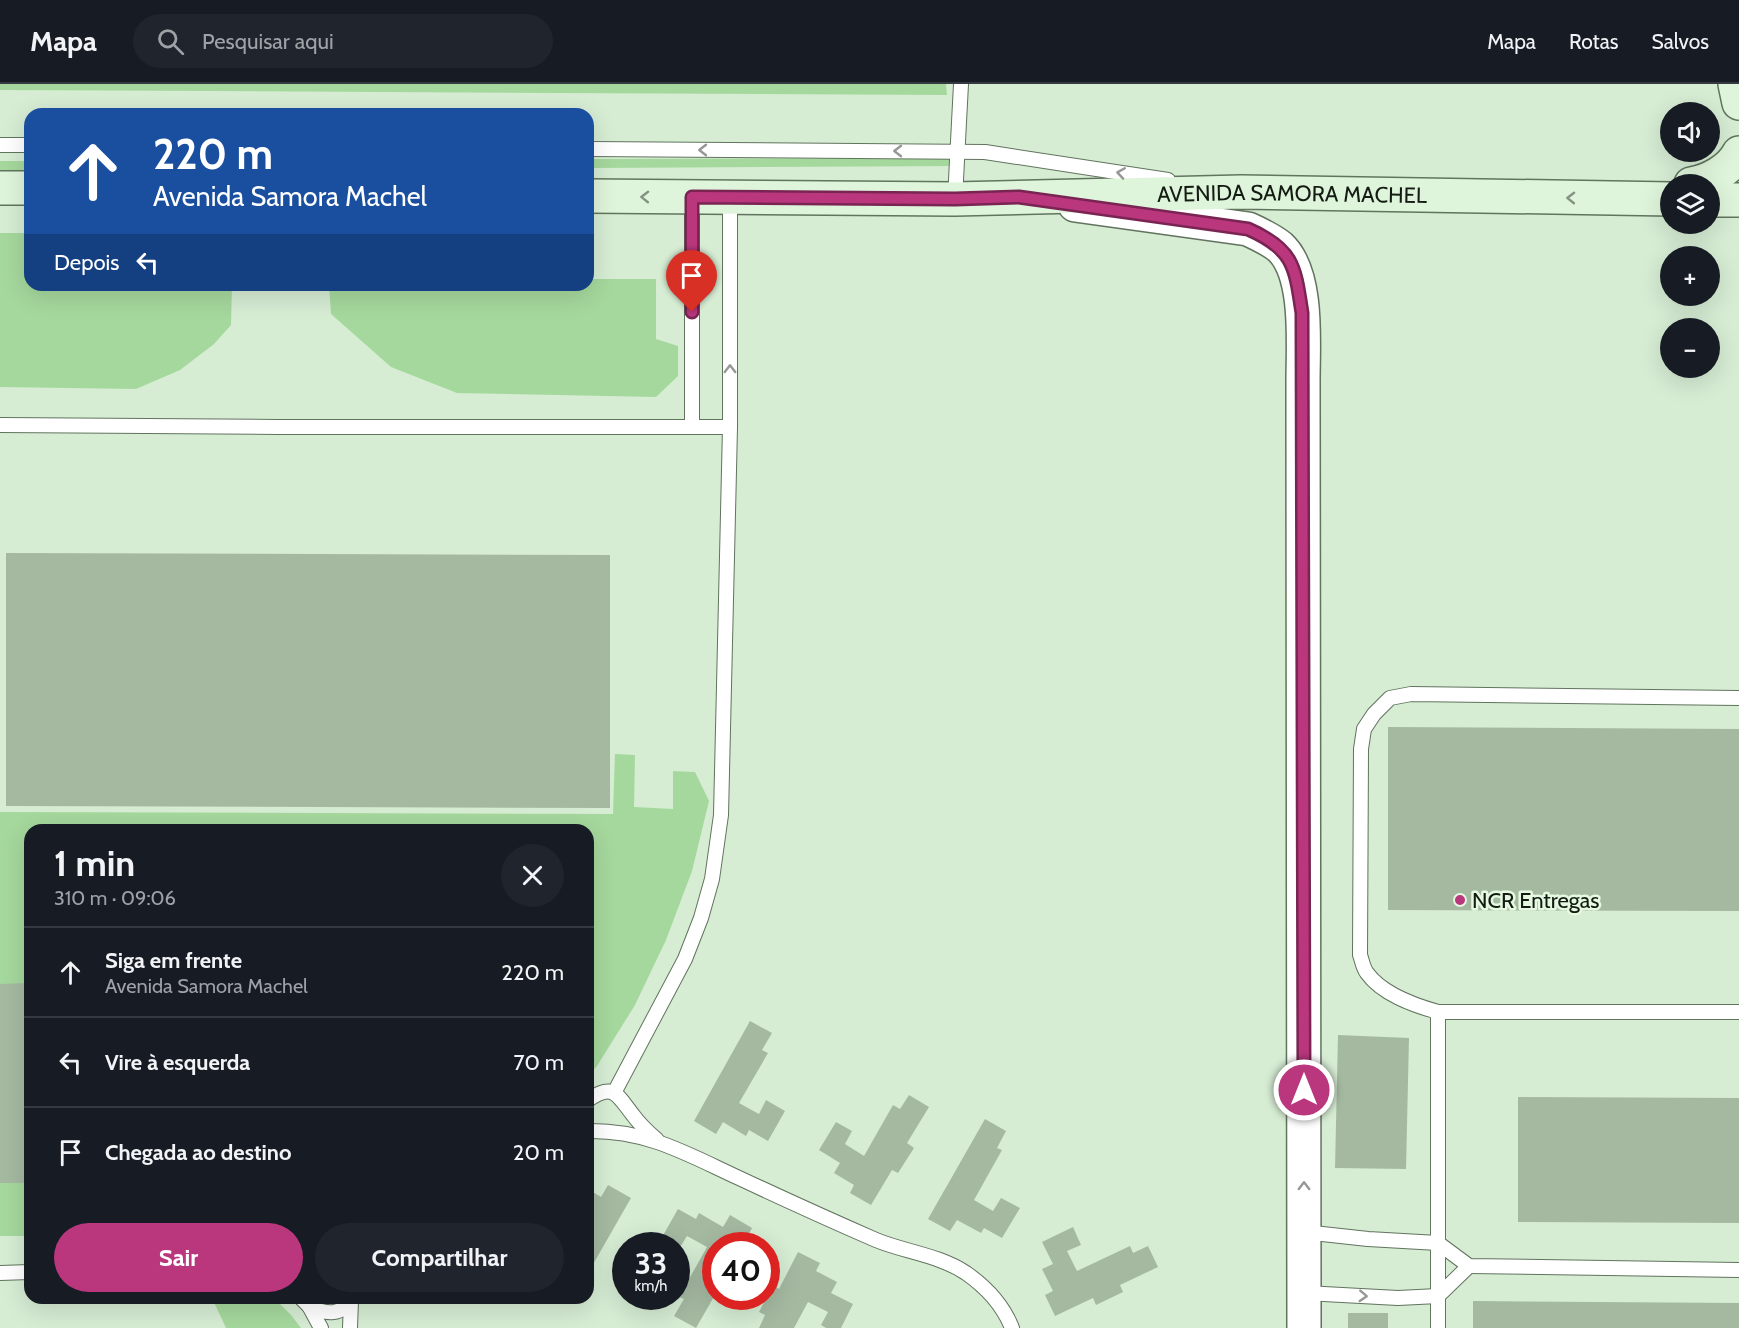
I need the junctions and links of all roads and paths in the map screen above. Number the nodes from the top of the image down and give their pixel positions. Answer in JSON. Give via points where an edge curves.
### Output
{"nodes":[{"id":1,"x":960,"y":84,"type":"edge"},
{"id":2,"x":1734,"y":84,"type":"edge"},
{"id":3,"x":1739,"y":103,"type":"edge"},
{"id":4,"x":0,"y":145,"type":"edge"},
{"id":5,"x":24,"y":145,"type":"edge"},
{"id":6,"x":594,"y":149,"type":"edge"},
{"id":7,"x":957,"y":151,"type":"junction"},
{"id":8,"x":1739,"y":153,"type":"edge"},
{"id":9,"x":1718,"y":174,"type":"edge"},
{"id":10,"x":0,"y":188,"type":"edge"},
{"id":11,"x":24,"y":188,"type":"edge"},
{"id":12,"x":1660,"y":190,"type":"edge"},
{"id":13,"x":1241,"y":192,"type":"junction"},
{"id":14,"x":594,"y":196,"type":"edge"},
{"id":15,"x":692,"y":197,"type":"junction"},
{"id":16,"x":730,"y":197,"type":"junction"},
{"id":17,"x":1019,"y":197,"type":"junction"},
{"id":18,"x":955,"y":199,"type":"junction"},
{"id":19,"x":1617,"y":199,"type":"junction"},
{"id":20,"x":1660,"y":199,"type":"edge"},
{"id":21,"x":1720,"y":200,"type":"edge"},
{"id":22,"x":1739,"y":200,"type":"edge"},
{"id":23,"x":0,"y":425,"type":"edge"},
{"id":24,"x":692,"y":427,"type":"junction"},
{"id":25,"x":730,"y":427,"type":"junction"},
{"id":26,"x":1739,"y":698,"type":"edge"},
{"id":27,"x":1438,"y":1012,"type":"junction"},
{"id":28,"x":1739,"y":1012,"type":"edge"},
{"id":29,"x":614,"y":1093,"type":"junction"},
{"id":30,"x":594,"y":1098,"type":"edge"},
{"id":31,"x":626,"y":1105,"type":"junction"},
{"id":32,"x":600,"y":1131,"type":"edge"},
{"id":33,"x":657,"y":1141,"type":"junction"},
{"id":34,"x":1304,"y":1232,"type":"junction"},
{"id":35,"x":1438,"y":1243,"type":"junction"},
{"id":36,"x":1469,"y":1266,"type":"junction"},
{"id":37,"x":1739,"y":1270,"type":"edge"},
{"id":38,"x":24,"y":1272,"type":"edge"},
{"id":39,"x":0,"y":1273,"type":"edge"},
{"id":40,"x":1305,"y":1293,"type":"junction"},
{"id":41,"x":1438,"y":1296,"type":"junction"},
{"id":42,"x":306,"y":1304,"type":"edge"},
{"id":43,"x":309,"y":1304,"type":"edge"},
{"id":44,"x":348,"y":1304,"type":"edge"},
{"id":45,"x":352,"y":1304,"type":"edge"},
{"id":46,"x":321,"y":1328,"type":"edge"},
{"id":47,"x":350,"y":1328,"type":"edge"},
{"id":48,"x":1012,"y":1328,"type":"edge"},
{"id":49,"x":1304,"y":1328,"type":"edge"},
{"id":50,"x":1438,"y":1328,"type":"edge"}],
"edges":[{"from":1,"to":7,"type":"lane"},
{"from":2,"to":3,"type":"main road"},
{"from":4,"to":5,"type":"lane"},
{"from":7,"to":6,"type":"lane","one_way":true},
{"from":13,"to":7,"type":"lane","one_way":true,"via":[[985,152]]},
{"from":7,"to":18,"type":"lane"},
{"from":8,"to":9,"type":"main road"},
{"from":10,"to":11,"type":"main road"},
{"from":12,"to":19,"type":"main road"},
{"from":13,"to":17,"type":"main road","name":"AVENIDA SAMORA MACHEL"},
{"from":19,"to":13,"type":"main road","name":"AVENIDA SAMORA MACHEL","one_way":true},
{"from":15,"to":14,"type":"main road","name":"AVENIDA SAMORA MACHEL","one_way":true},
{"from":15,"to":16,"type":"main road","name":"AVENIDA SAMORA MACHEL"},
{"from":15,"to":24,"type":"lane"},
{"from":16,"to":18,"type":"main road","name":"AVENIDA SAMORA MACHEL"},
{"from":25,"to":16,"type":"lane","one_way":true},
{"from":17,"to":18,"type":"main road","name":"AVENIDA SAMORA MACHEL"},
{"from":34,"to":17,"type":"street","one_way":true,"via":[[1303,381],[1302,313],[1296,274],[1280,248],[1248,229]]},
{"from":19,"to":20,"type":"main road","name":"AVENIDA SAMORA MACHEL"},
{"from":21,"to":22,"type":"main road"},
{"from":23,"to":24,"type":"lane"},
{"from":24,"to":25,"type":"lane"},
{"from":25,"to":29,"type":"lane","via":[[721,815],[712,879],[685,959]]},
{"from":26,"to":27,"type":"lane","via":[[1411,694],[1390,698],[1374,714],[1364,729],[1360,749],[1360,955],[1366,972],[1381,987],[1413,1005]]},
{"from":27,"to":28,"type":"lane"},
{"from":27,"to":35,"type":"lane"},
{"from":29,"to":30,"type":"lane","via":[[602,1092]]},
{"from":29,"to":31,"type":"lane"},
{"from":31,"to":32,"type":"lane","via":[[627,1117],[620,1127]]},
{"from":31,"to":33,"type":"lane"},
{"from":32,"to":33,"type":"lane"},
{"from":33,"to":48,"type":"lane","via":[[885,1244],[926,1255],[965,1272],[996,1299]]},
{"from":34,"to":35,"type":"lane"},
{"from":34,"to":40,"type":"street"},
{"from":35,"to":36,"type":"lane"},
{"from":35,"to":41,"type":"lane"},
{"from":36,"to":37,"type":"lane"},
{"from":36,"to":41,"type":"lane"},
{"from":38,"to":39,"type":"lane"},
{"from":40,"to":41,"type":"lane","one_way":true},
{"from":40,"to":49,"type":"street"},
{"from":41,"to":50,"type":"lane"},
{"from":42,"to":46,"type":"lane"},
{"from":43,"to":44,"type":"lane","via":[[321,1312],[332,1312]]},
{"from":45,"to":47,"type":"lane"}]}
